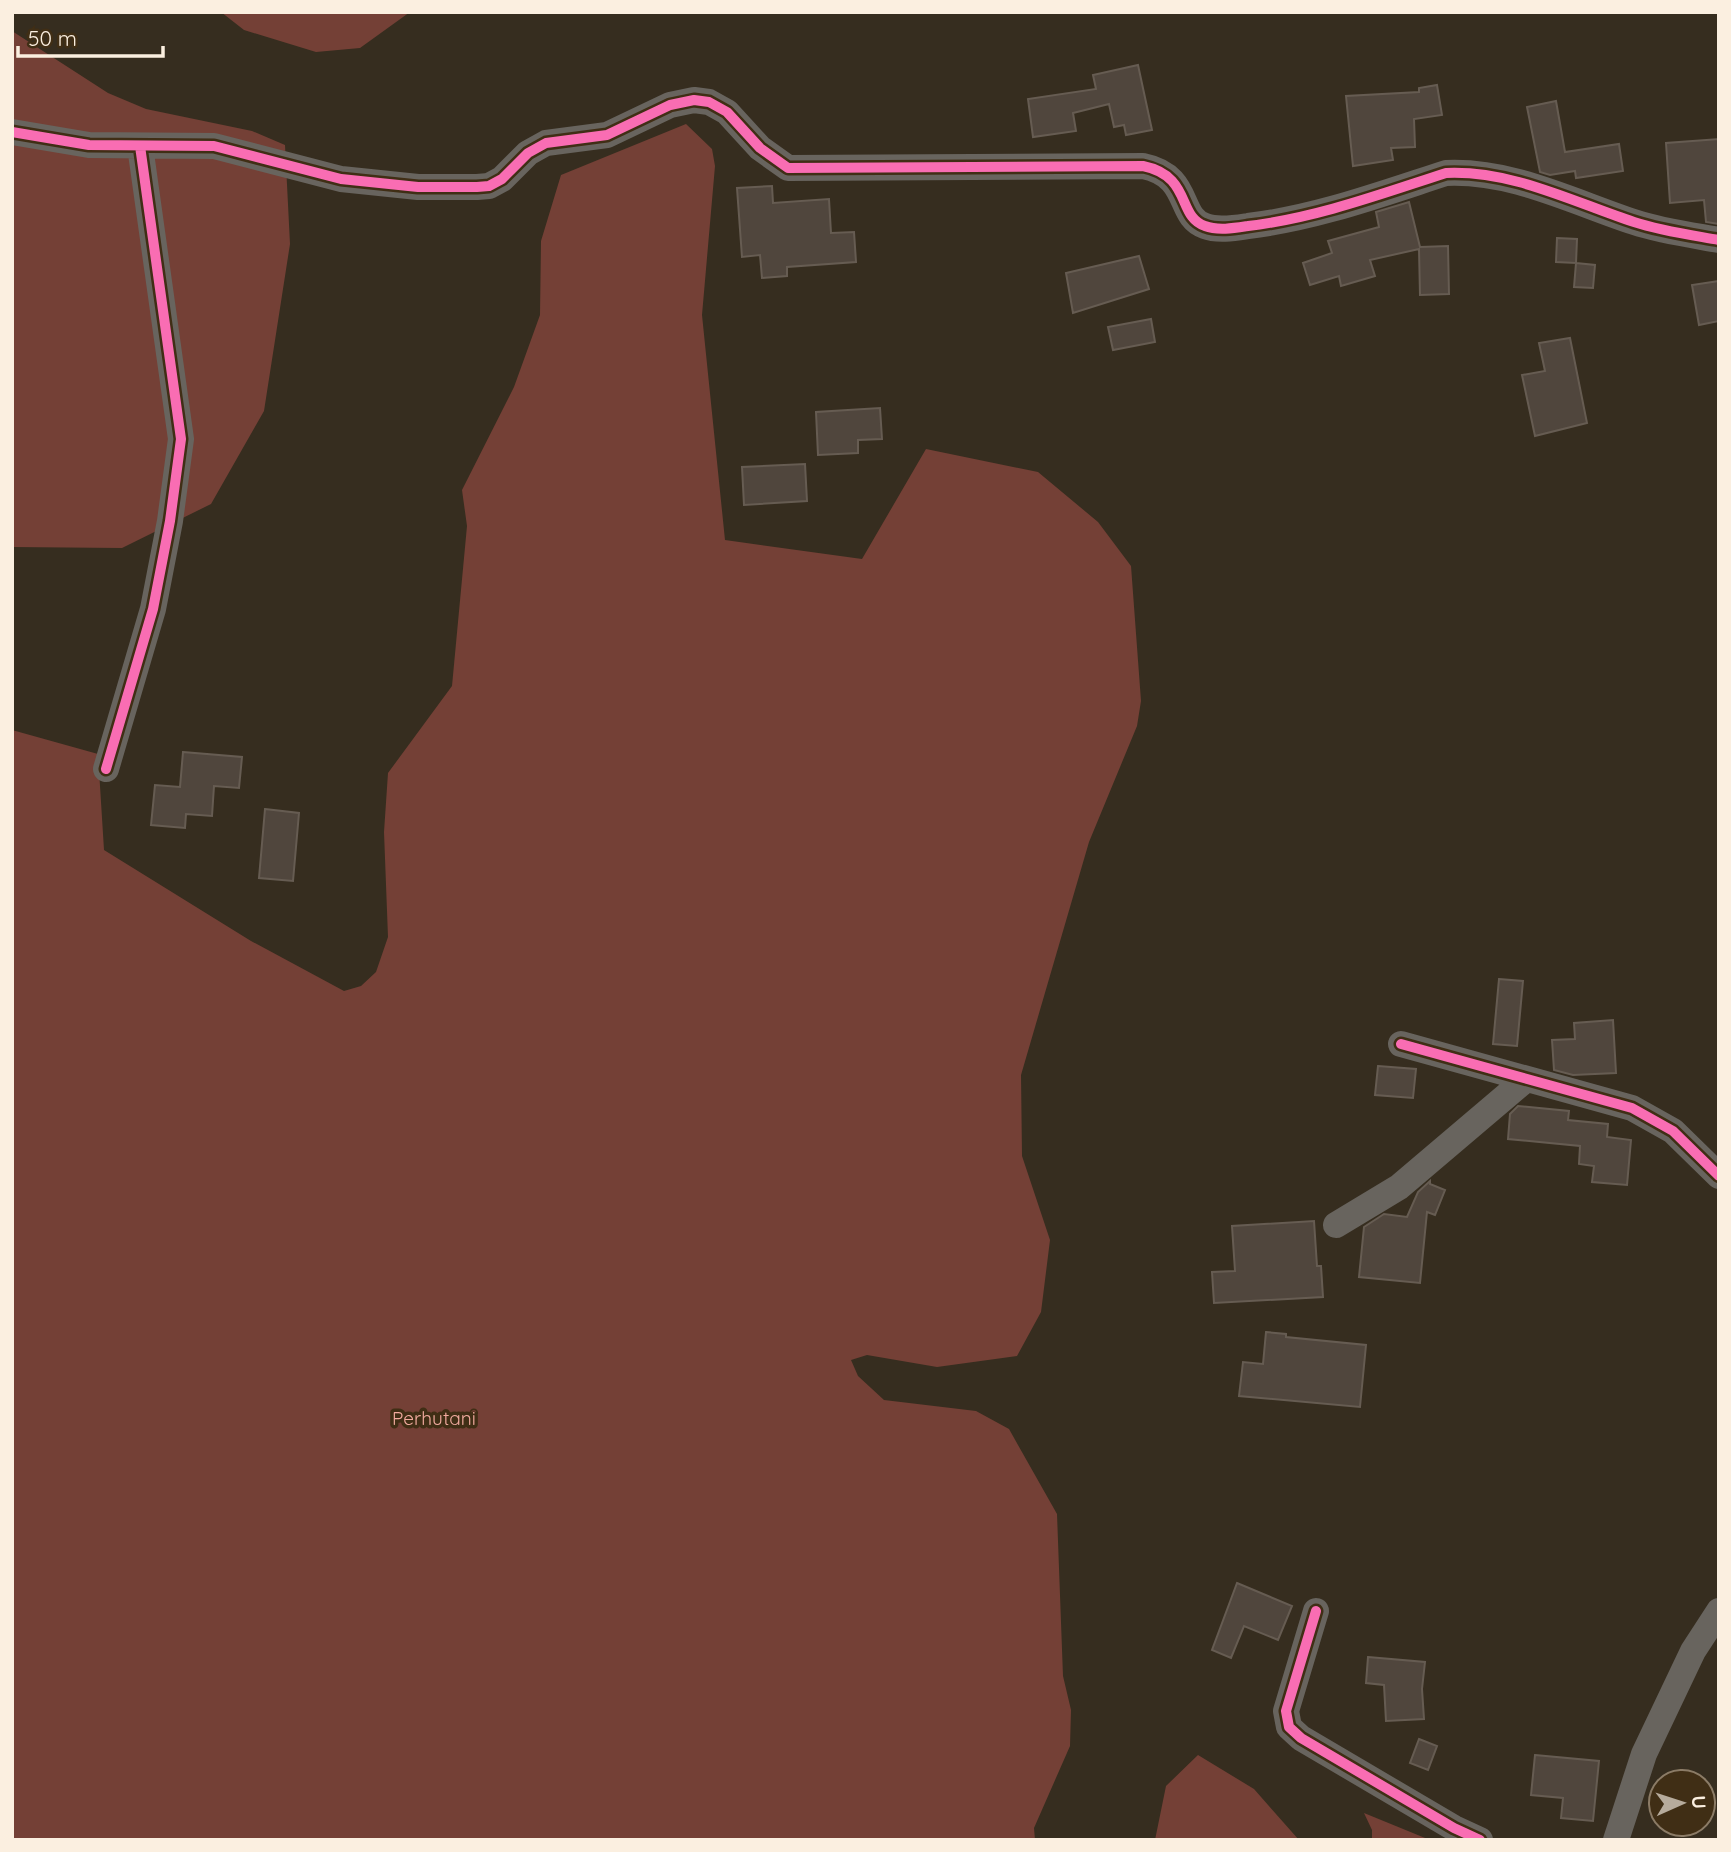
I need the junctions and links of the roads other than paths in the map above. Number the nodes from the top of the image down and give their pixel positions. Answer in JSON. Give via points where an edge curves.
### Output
{"nodes":[{"id":1,"x":12,"y":132,"type":"edge"},
{"id":2,"x":140,"y":146,"type":"junction"},
{"id":3,"x":1719,"y":240,"type":"edge"},
{"id":4,"x":106,"y":769,"type":"dead end"},
{"id":5,"x":1401,"y":1044,"type":"dead end"},
{"id":6,"x":1525,"y":1080,"type":"junction"},
{"id":7,"x":1719,"y":1176,"type":"edge"},
{"id":8,"x":1336,"y":1225,"type":"dead end"},
{"id":9,"x":1316,"y":1611,"type":"dead end"},
{"id":10,"x":1719,"y":1611,"type":"edge"},
{"id":11,"x":1480,"y":1840,"type":"edge"},
{"id":12,"x":1616,"y":1840,"type":"edge"}],
"edges":[{"from":1,"to":2,"type":"street","via":[[89,145]]},
{"from":2,"to":3,"type":"street","via":[[214,146],[341,179],[477,187],[502,179],[528,153],[546,143],[607,135],[670,105],[694,100],[727,112],[760,148],[788,168],[1143,166],[1167,174],[1193,218],[1212,228],[1297,220],[1446,173],[1469,173],[1523,183],[1636,223]]},
{"from":2,"to":4,"type":"street","via":[[181,439],[153,609]]},
{"from":5,"to":6,"type":"street"},
{"from":6,"to":7,"type":"street","via":[[1632,1108],[1673,1131]]},
{"from":6,"to":8,"type":"street","via":[[1399,1187]]},
{"from":9,"to":11,"type":"street","via":[[1286,1711],[1289,1727]]},
{"from":10,"to":12,"type":"street","via":[[1693,1651],[1644,1754]]}]}
